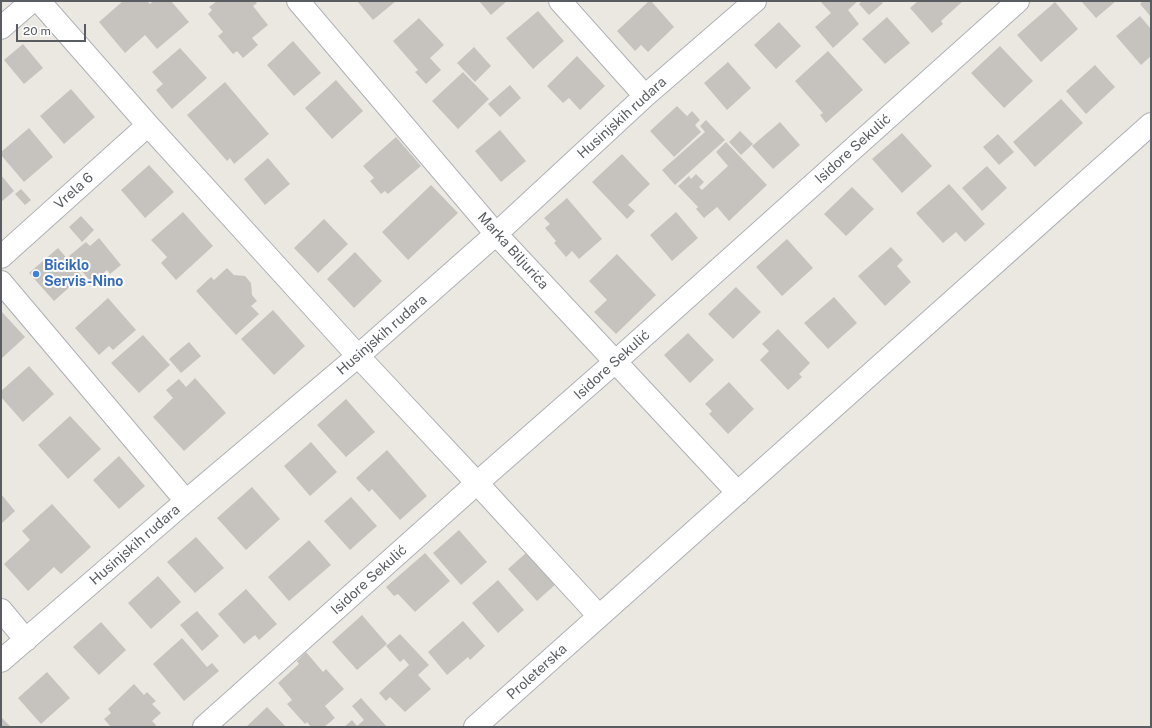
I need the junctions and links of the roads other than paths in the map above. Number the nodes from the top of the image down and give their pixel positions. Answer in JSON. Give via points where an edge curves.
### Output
{"nodes":[{"id":1,"x":32,"y":1,"type":"edge"},
{"id":2,"x":40,"y":1,"type":"edge"},
{"id":3,"x":298,"y":1,"type":"edge"},
{"id":4,"x":560,"y":1,"type":"edge"},
{"id":5,"x":755,"y":1,"type":"edge"},
{"id":6,"x":1018,"y":1,"type":"edge"},
{"id":7,"x":1,"y":28,"type":"edge"},
{"id":8,"x":645,"y":96,"type":"junction"},
{"id":9,"x":1151,"y":124,"type":"edge"},
{"id":10,"x":148,"y":125,"type":"junction"},
{"id":11,"x":496,"y":234,"type":"junction"},
{"id":12,"x":1,"y":257,"type":"edge"},
{"id":13,"x":1,"y":282,"type":"edge"},
{"id":14,"x":358,"y":356,"type":"junction"},
{"id":15,"x":615,"y":362,"type":"junction"},
{"id":16,"x":477,"y":483,"type":"junction"},
{"id":17,"x":738,"y":492,"type":"junction"},
{"id":18,"x":186,"y":501,"type":"junction"},
{"id":19,"x":1,"y":610,"type":"edge"},
{"id":20,"x":599,"y":616,"type":"junction"},
{"id":21,"x":26,"y":640,"type":"junction"},
{"id":22,"x":1,"y":661,"type":"edge"},
{"id":23,"x":204,"y":727,"type":"edge"},
{"id":24,"x":475,"y":727,"type":"edge"}],
"edges":[{"from":1,"to":7,"type":"street"},
{"from":2,"to":10,"type":"street"},
{"from":3,"to":11,"type":"street","name":"Marka Biljurića"},
{"from":4,"to":8,"type":"street"},
{"from":5,"to":8,"type":"street","name":"Husinjskih rudara"},
{"from":6,"to":15,"type":"street","name":"Isidore Sekulić"},
{"from":8,"to":11,"type":"street","name":"Husinjskih rudara"},
{"from":9,"to":17,"type":"street","name":"Proleterska"},
{"from":10,"to":12,"type":"street","name":"Vrela 6"},
{"from":10,"to":14,"type":"street"},
{"from":11,"to":14,"type":"street","name":"Husinjskih rudara"},
{"from":11,"to":15,"type":"street","name":"Marka Biljurića"},
{"from":13,"to":18,"type":"street"},
{"from":14,"to":16,"type":"street"},
{"from":14,"to":18,"type":"street","name":"Husinjskih rudara"},
{"from":15,"to":16,"type":"street","name":"Isidore Sekulić"},
{"from":15,"to":17,"type":"street","name":"Marka Biljurića"},
{"from":16,"to":20,"type":"street"},
{"from":16,"to":23,"type":"street","name":"Isidore Sekulić"},
{"from":17,"to":20,"type":"street","name":"Proleterska"},
{"from":18,"to":21,"type":"street","name":"Husinjskih rudara"},
{"from":19,"to":21,"type":"street"},
{"from":20,"to":24,"type":"street","name":"Proleterska"},
{"from":21,"to":22,"type":"street","name":"Husinjskih rudara"}]}
